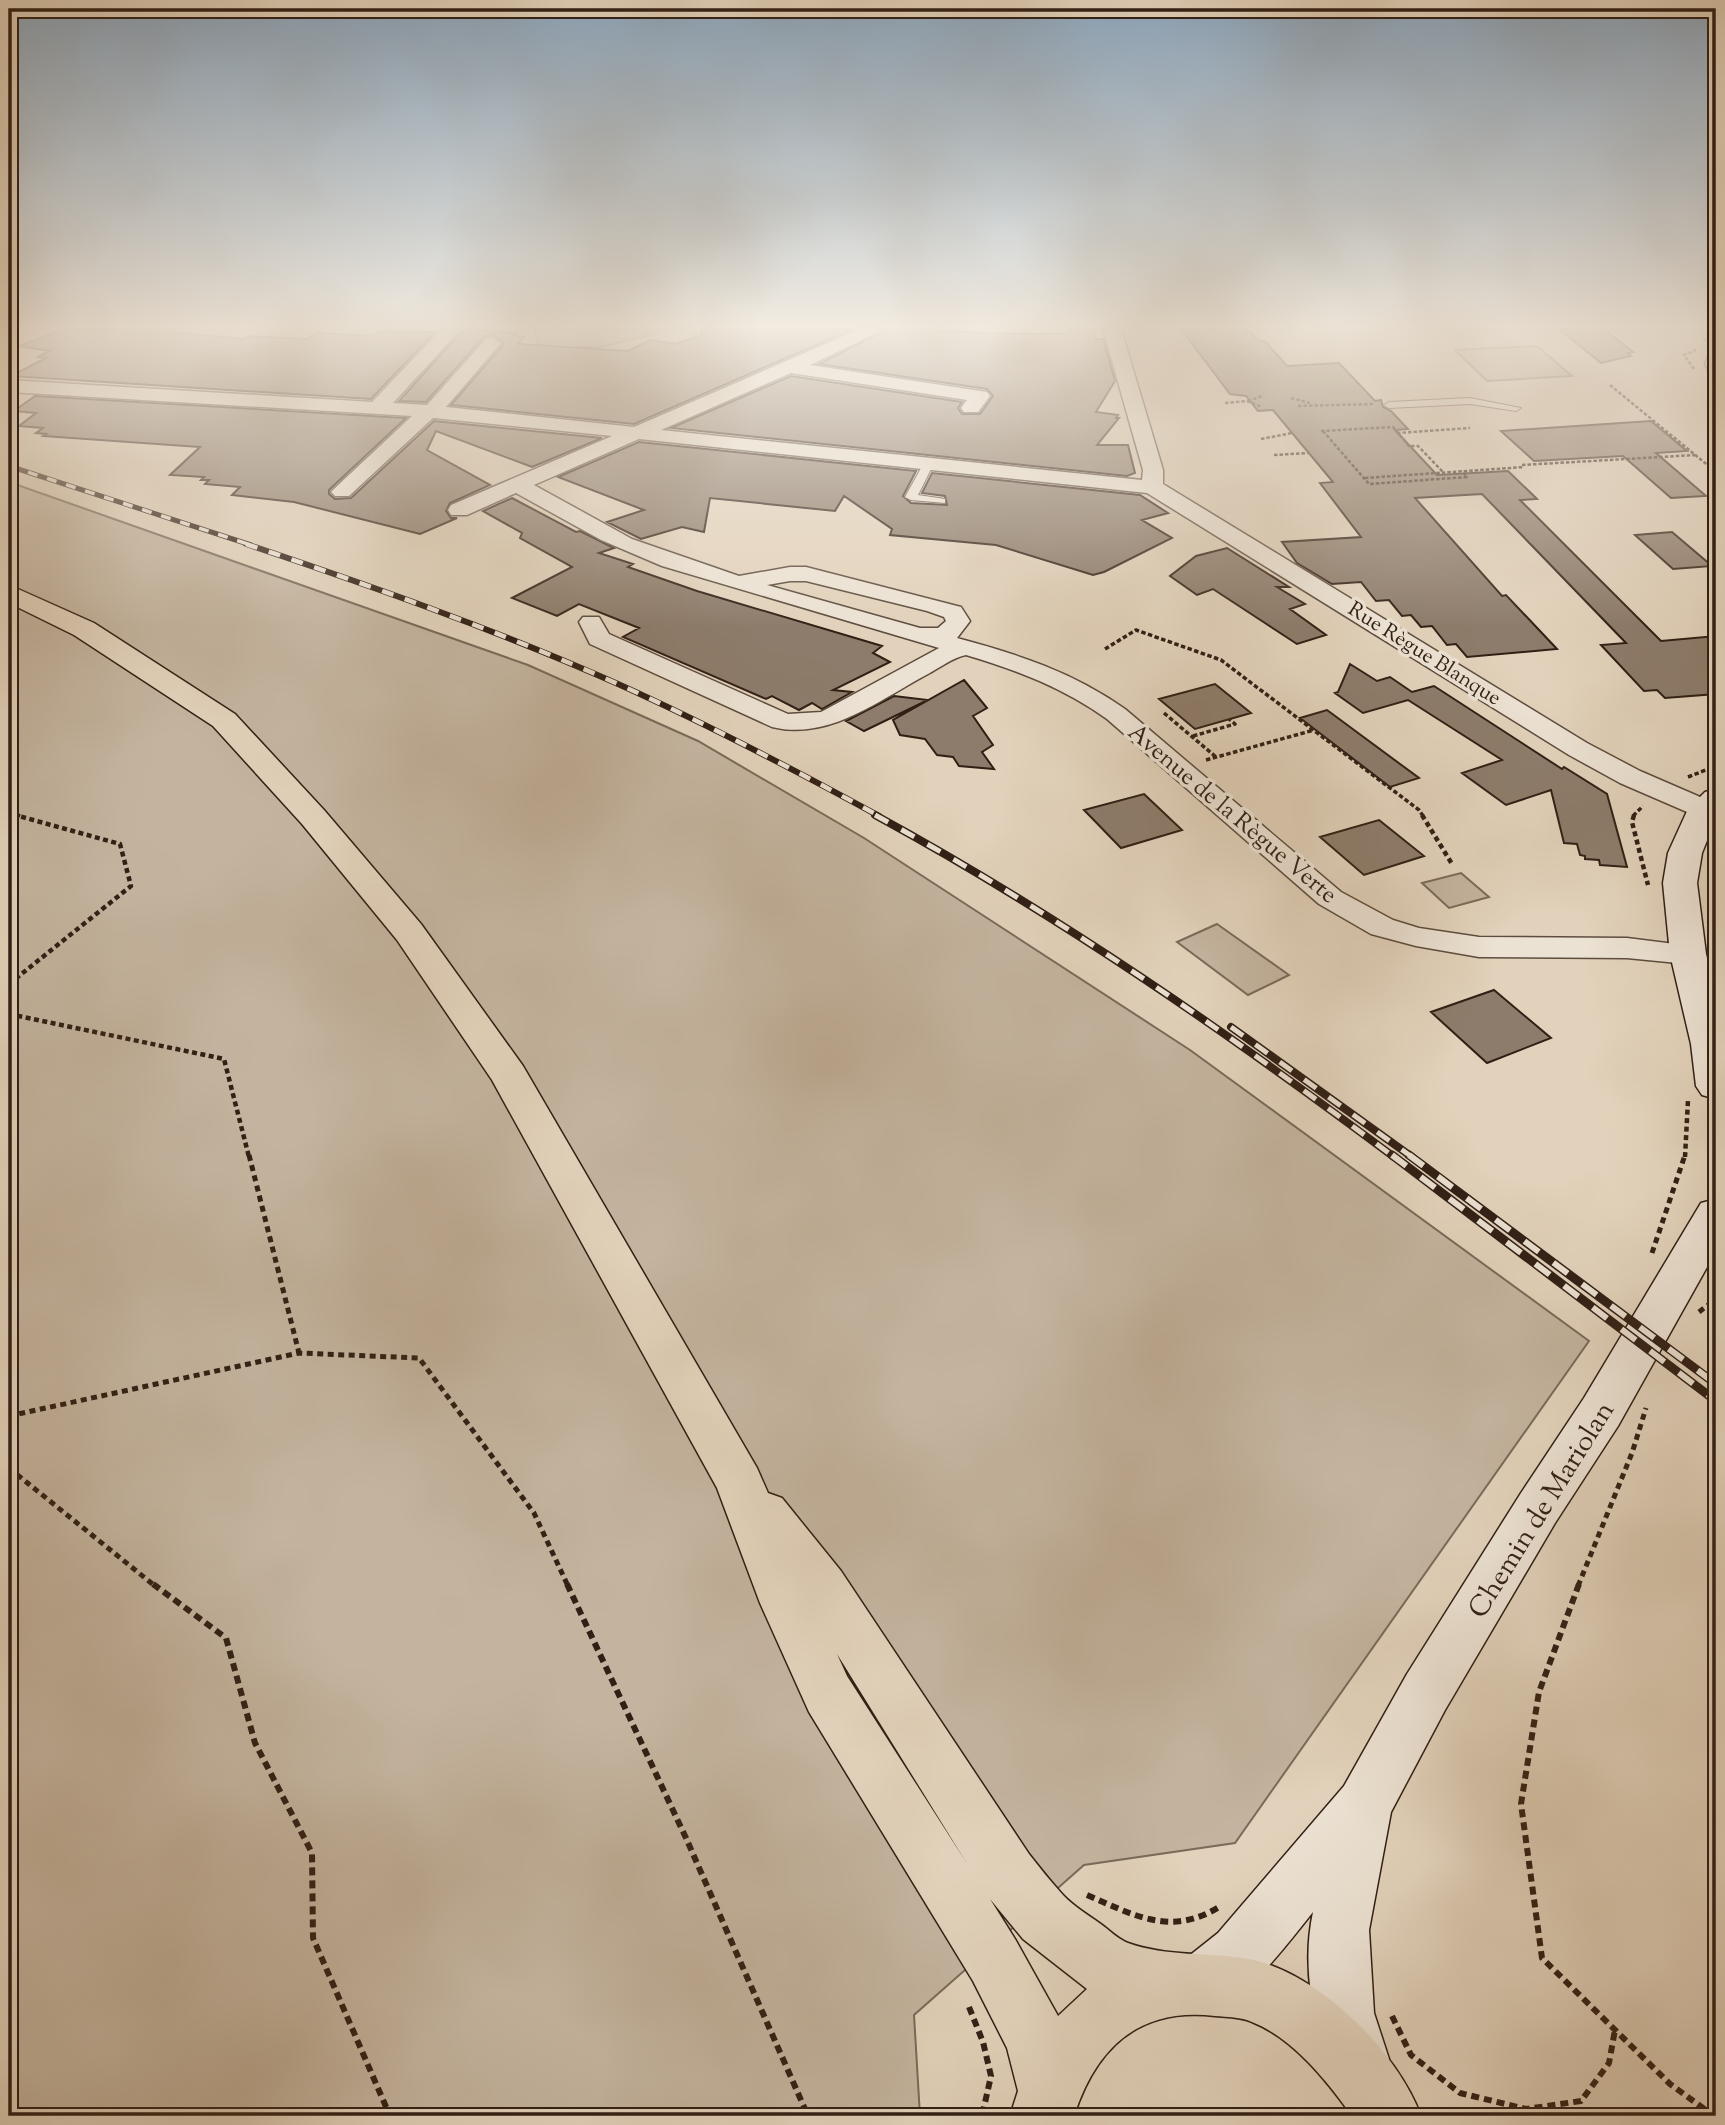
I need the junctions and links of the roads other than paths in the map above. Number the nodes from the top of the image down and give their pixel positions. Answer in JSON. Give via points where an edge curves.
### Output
{"nodes":[{"id":1,"x":412,"y":428,"type":"edge"},
{"id":2,"x":590,"y":428,"type":"edge"},
{"id":3,"x":649,"y":428,"type":"edge"},
{"id":4,"x":1141,"y":428,"type":"edge"},
{"id":5,"x":638,"y":433,"type":"junction"},
{"id":6,"x":929,"y":463,"type":"junction"},
{"id":7,"x":518,"y":485,"type":"junction"},
{"id":8,"x":1152,"y":487,"type":"junction"},
{"id":9,"x":342,"y":492,"type":"dead end"},
{"id":10,"x":941,"y":501,"type":"dead end"},
{"id":11,"x":459,"y":510,"type":"dead end"},
{"id":12,"x":738,"y":582,"type":"junction"},
{"id":13,"x":9,"y":593,"type":"edge"},
{"id":14,"x":591,"y":622,"type":"dead end"},
{"id":15,"x":916,"y":635,"type":"junction"},
{"id":16,"x":959,"y":647,"type":"junction"},
{"id":17,"x":1710,"y":804,"type":"edge"},
{"id":18,"x":1688,"y":954,"type":"junction"},
{"id":19,"x":1702,"y":1091,"type":"edge"},
{"id":20,"x":1716,"y":1214,"type":"edge"},
{"id":21,"x":740,"y":1483,"type":"junction"},
{"id":22,"x":1364,"y":1806,"type":"junction"},
{"id":23,"x":1188,"y":1982,"type":"junction"},
{"id":24,"x":1377,"y":2097,"type":"edge"},
{"id":25,"x":1046,"y":2103,"type":"edge"}],
"edges":[{"from":1,"to":9,"type":"street"},
{"from":2,"to":5,"type":"street"},
{"from":3,"to":5,"type":"street"},
{"from":4,"to":8,"type":"street","via":[[1153,470]]},
{"from":5,"to":6,"type":"street"},
{"from":5,"to":7,"type":"street"},
{"from":6,"to":8,"type":"street"},
{"from":6,"to":10,"type":"lane","via":[[911,497]]},
{"from":7,"to":11,"type":"street"},
{"from":7,"to":12,"type":"street","name":"Avenue de la Règue Verte","via":[[637,548]]},
{"from":8,"to":17,"type":"street","name":"Rue Règue Blanque","via":[[1578,749],[1664,792]]},
{"from":12,"to":15,"type":"street","name":"Avenue de la Règue Verte"},
{"from":12,"to":15,"type":"street","name":"Avenue de la Règue Verte","via":[[806,574],[935,606],[953,612],[958,621],[944,635]]},
{"from":13,"to":21,"type":"main road","via":[[84,629],[224,720],[409,932],[509,1075]]},
{"from":14,"to":16,"type":"street","via":[[599,639],[796,724],[830,717]]},
{"from":15,"to":16,"type":"street","name":"Avenue de la Règue Verte"},
{"from":16,"to":18,"type":"street","name":"Avenue de la Règue Verte","via":[[1044,673],[1101,701],[1330,898],[1382,927],[1479,947],[1627,948]]},
{"from":17,"to":18,"type":"main road","via":[[1685,853],[1680,883]]},
{"from":18,"to":19,"type":"main road","via":[[1710,1044]]},
{"from":20,"to":22,"type":"main road","name":"Chemin de Mariolan","via":[[1426,1692]]},
{"from":21,"to":23,"type":"main road","via":[[822,1587],[1007,1875],[1044,1918],[1112,1970]]},
{"from":21,"to":25,"type":"main road","via":[[786,1603],[828,1694],[994,1960],[1036,2039]]},
{"from":22,"to":23,"type":"main road","name":"Chemin de Mariolan","via":[[1240,1954]]},
{"from":22,"to":24,"type":"main road","name":"Chemin de Mariolan","via":[[1339,1930],[1343,2013]]},
{"from":23,"to":24,"type":"main road","via":[[1263,1994],[1274,2000],[1318,2028]]},
{"from":23,"to":25,"type":"main road","via":[[1132,1996],[1097,2018],[1069,2049]]}]}
